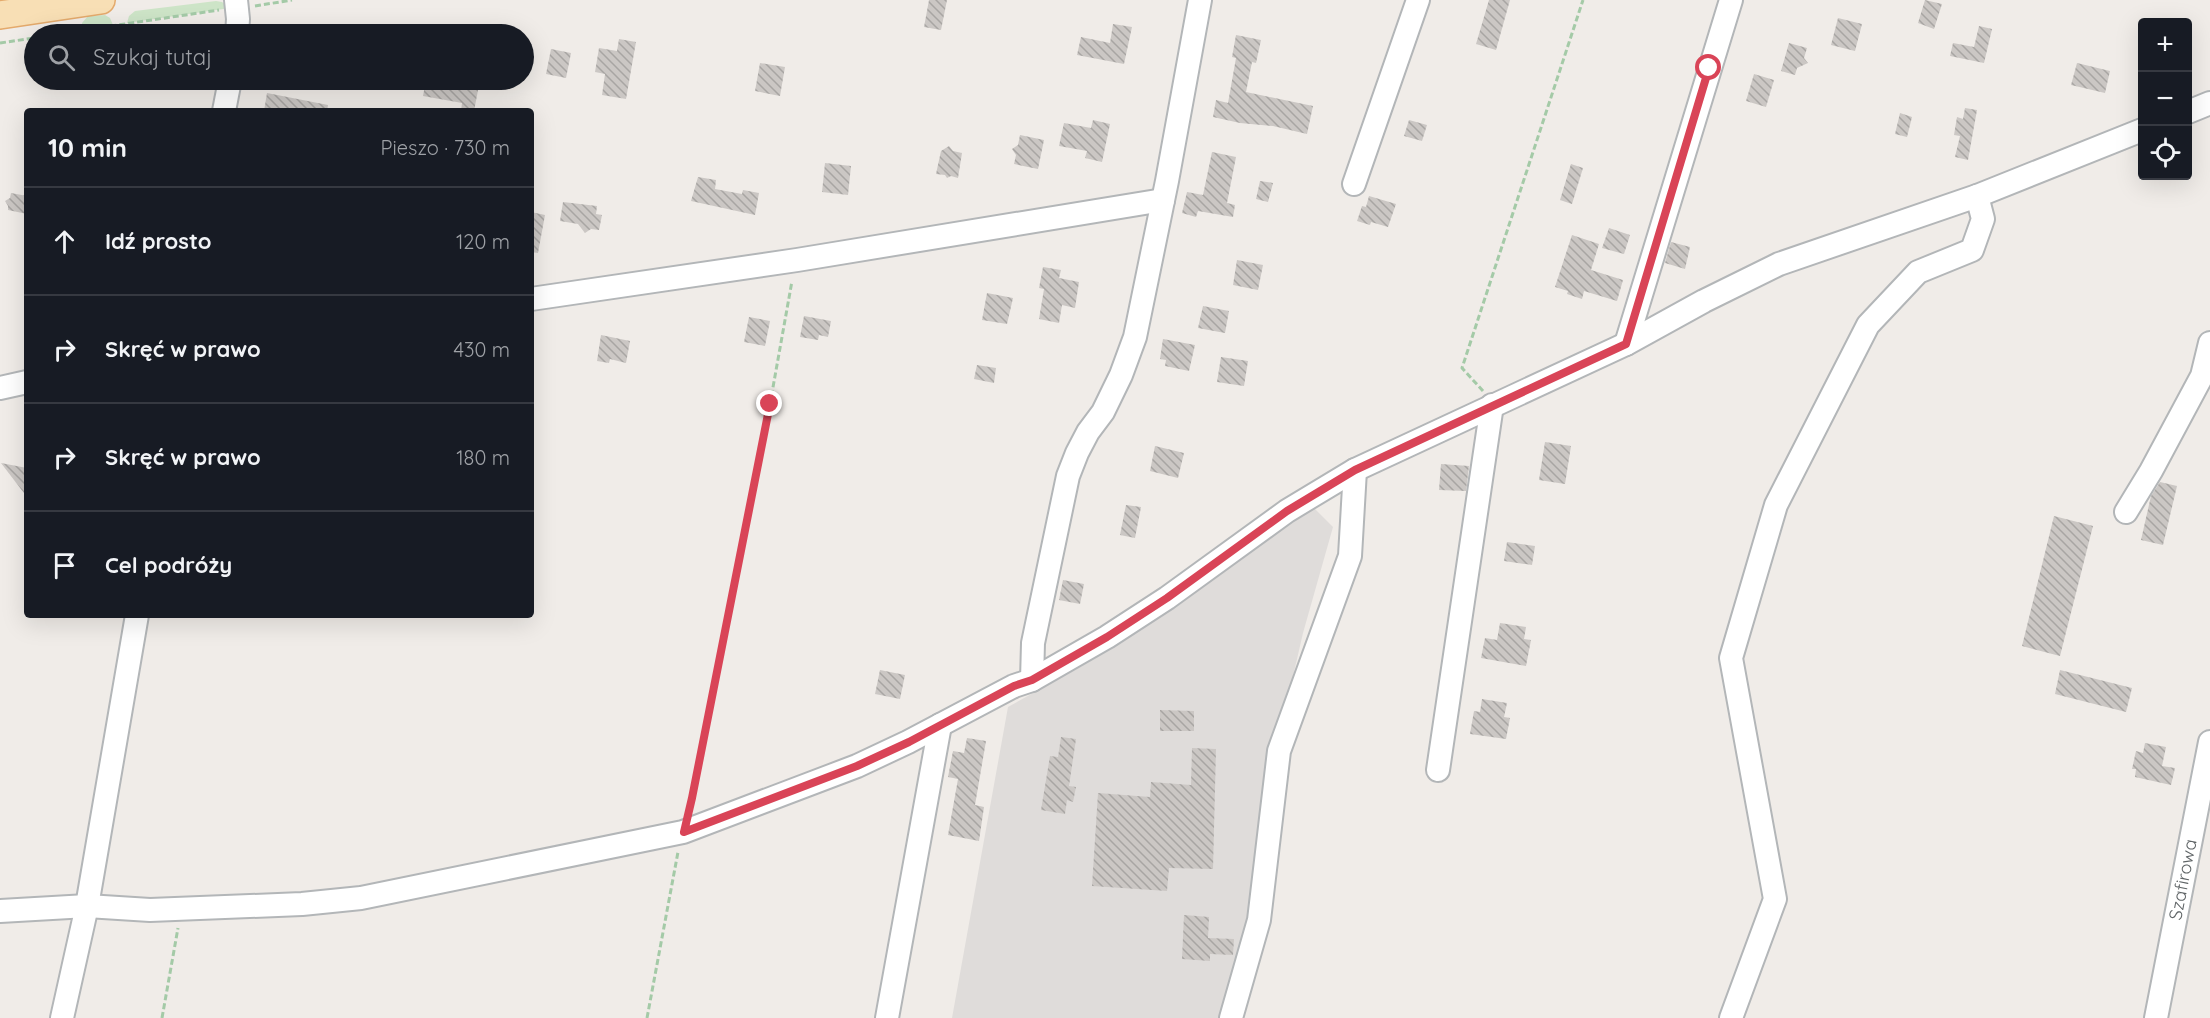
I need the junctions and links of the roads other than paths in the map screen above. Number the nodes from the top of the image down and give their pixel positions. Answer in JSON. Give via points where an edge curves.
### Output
{"nodes":[{"id":1,"x":101,"y":0,"type":"edge"},
{"id":2,"x":1200,"y":0,"type":"edge"},
{"id":3,"x":1418,"y":0,"type":"edge"},
{"id":4,"x":1731,"y":0,"type":"edge"},
{"id":5,"x":53,"y":4,"type":"edge"},
{"id":6,"x":237,"y":4,"type":"edge"},
{"id":7,"x":4,"y":10,"type":"edge"},
{"id":8,"x":237,"y":24,"type":"edge"},
{"id":9,"x":228,"y":90,"type":"edge"},
{"id":10,"x":2210,"y":103,"type":"edge"},
{"id":11,"x":225,"y":108,"type":"edge"},
{"id":12,"x":2192,"y":110,"type":"edge"},
{"id":13,"x":2138,"y":132,"type":"edge"},
{"id":14,"x":1354,"y":184,"type":"dead end"},
{"id":15,"x":1977,"y":196,"type":"junction"},
{"id":16,"x":1163,"y":200,"type":"junction"},
{"id":17,"x":534,"y":299,"type":"edge"},
{"id":18,"x":2210,"y":343,"type":"edge"},
{"id":19,"x":1626,"y":344,"type":"junction"},
{"id":20,"x":24,"y":383,"type":"edge"},
{"id":21,"x":0,"y":388,"type":"edge"},
{"id":22,"x":1492,"y":405,"type":"junction"},
{"id":23,"x":1355,"y":470,"type":"junction"},
{"id":24,"x":2126,"y":512,"type":"dead end"},
{"id":25,"x":136,"y":618,"type":"edge"},
{"id":26,"x":1032,"y":680,"type":"junction"},
{"id":27,"x":940,"y":725,"type":"junction"},
{"id":28,"x":2210,"y":742,"type":"edge"},
{"id":29,"x":1438,"y":770,"type":"dead end"},
{"id":30,"x":87,"y":906,"type":"junction"},
{"id":31,"x":0,"y":911,"type":"edge"},
{"id":32,"x":62,"y":1018,"type":"edge"},
{"id":33,"x":887,"y":1018,"type":"edge"},
{"id":34,"x":1231,"y":1018,"type":"edge"},
{"id":35,"x":1731,"y":1018,"type":"edge"},
{"id":36,"x":2156,"y":1018,"type":"edge"}],
"edges":[{"from":1,"to":5,"type":"main road"},
{"from":2,"to":16,"type":"street"},
{"from":3,"to":14,"type":"street"},
{"from":4,"to":19,"type":"street"},
{"from":5,"to":7,"type":"main road"},
{"from":6,"to":8,"type":"street"},
{"from":9,"to":11,"type":"street"},
{"from":10,"to":12,"type":"street"},
{"from":13,"to":15,"type":"street"},
{"from":15,"to":19,"type":"street","via":[[1779,264]]},
{"from":15,"to":35,"type":"street","via":[[1983,219],[1972,250],[1918,272],[1868,325],[1776,505],[1731,658],[1776,899]]},
{"from":16,"to":17,"type":"street"},
{"from":16,"to":26,"type":"street","via":[[1135,337],[1112,393],[1068,476],[1033,643]]},
{"from":18,"to":24,"type":"street","via":[[2202,376]]},
{"from":19,"to":22,"type":"street"},
{"from":20,"to":21,"type":"street"},
{"from":22,"to":23,"type":"street"},
{"from":22,"to":29,"type":"street"},
{"from":23,"to":26,"type":"street","via":[[1287,511],[1167,598]]},
{"from":23,"to":34,"type":"street","via":[[1350,556],[1280,751],[1259,920]]},
{"from":25,"to":30,"type":"street"},
{"from":26,"to":27,"type":"street"},
{"from":27,"to":30,"type":"street","via":[[857,766],[684,832],[361,898],[150,910]]},
{"from":27,"to":33,"type":"street"},
{"from":28,"to":36,"type":"street","name":"Szafirowa"},
{"from":30,"to":31,"type":"street"},
{"from":30,"to":32,"type":"street"}]}
